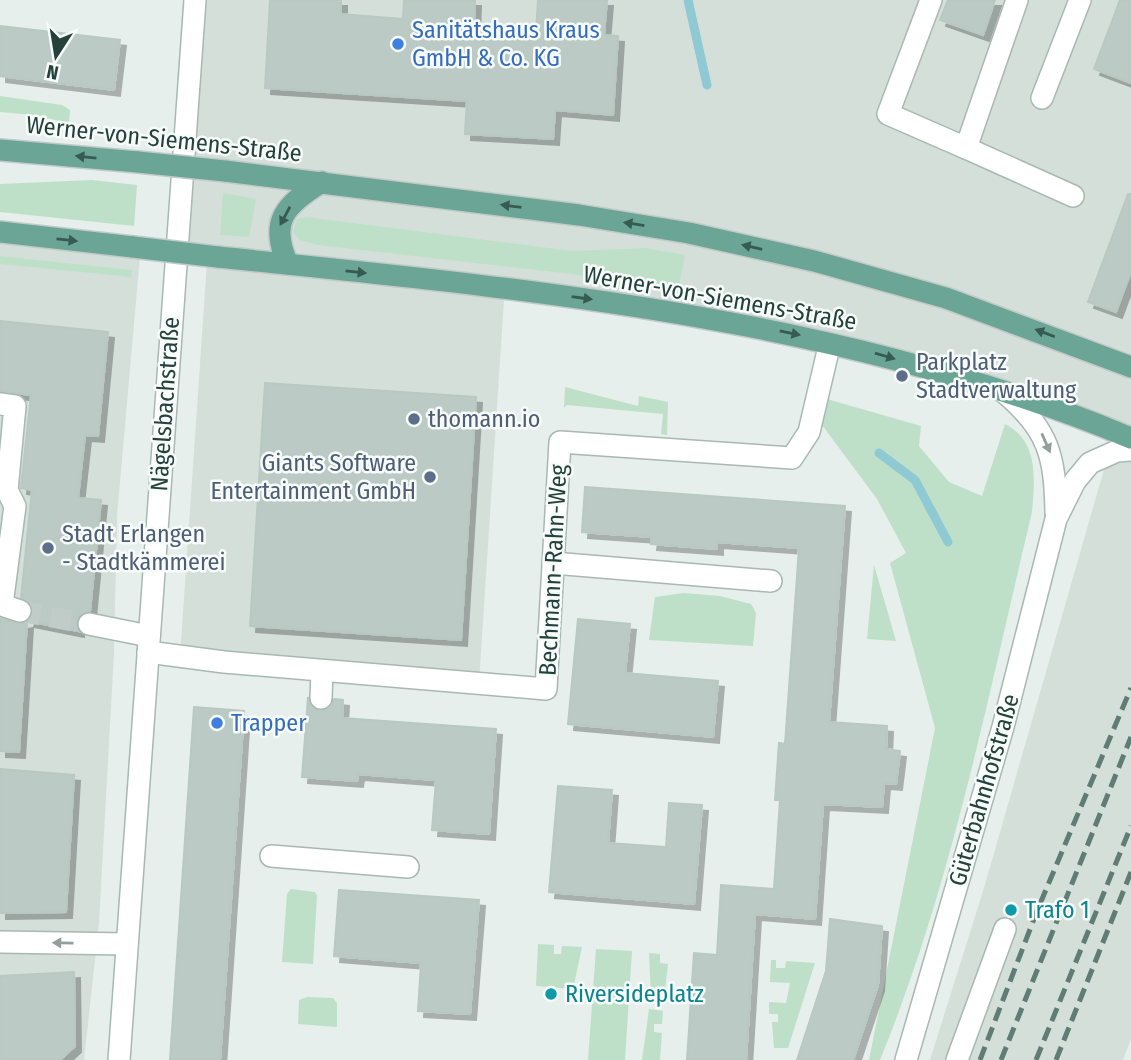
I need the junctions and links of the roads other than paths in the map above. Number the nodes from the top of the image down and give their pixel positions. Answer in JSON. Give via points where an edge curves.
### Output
{"nodes":[{"id":1,"x":195,"y":0,"type":"edge"},
{"id":2,"x":931,"y":0,"type":"edge"},
{"id":3,"x":1017,"y":0,"type":"edge"},
{"id":4,"x":1080,"y":0,"type":"edge"},
{"id":5,"x":1042,"y":98,"type":"dead end"},
{"id":6,"x":966,"y":148,"type":"junction"},
{"id":7,"x":0,"y":150,"type":"edge"},
{"id":8,"x":322,"y":182,"type":"junction"},
{"id":9,"x":1073,"y":196,"type":"dead end"},
{"id":10,"x":0,"y":232,"type":"edge"},
{"id":11,"x":288,"y":264,"type":"junction"},
{"id":12,"x":828,"y":351,"type":"dead end"},
{"id":13,"x":1131,"y":367,"type":"edge"},
{"id":14,"x":1004,"y":392,"type":"junction"},
{"id":15,"x":0,"y":404,"type":"edge"},
{"id":16,"x":1131,"y":438,"type":"edge"},
{"id":17,"x":1131,"y":450,"type":"edge"},
{"id":18,"x":7,"y":504,"type":"edge"},
{"id":19,"x":1056,"y":519,"type":"junction"},
{"id":20,"x":553,"y":563,"type":"junction"},
{"id":21,"x":771,"y":581,"type":"dead end"},
{"id":22,"x":20,"y":611,"type":"tunnel mouth"},
{"id":23,"x":89,"y":624,"type":"tunnel mouth"},
{"id":24,"x":148,"y":644,"type":"junction"},
{"id":25,"x":322,"y":671,"type":"junction"},
{"id":26,"x":321,"y":698,"type":"dead end"},
{"id":27,"x":271,"y":856,"type":"dead end"},
{"id":28,"x":408,"y":867,"type":"dead end"},
{"id":29,"x":1005,"y":929,"type":"dead end"},
{"id":30,"x":0,"y":942,"type":"edge"},
{"id":31,"x":127,"y":944,"type":"junction"},
{"id":32,"x":118,"y":1060,"type":"edge"},
{"id":33,"x":906,"y":1060,"type":"edge"},
{"id":34,"x":957,"y":1060,"type":"edge"}],
"edges":[{"from":1,"to":24,"type":"street","name":"Nägelsbachstraße"},
{"from":2,"to":6,"type":"street","via":[[888,114]]},
{"from":3,"to":6,"type":"street"},
{"from":4,"to":5,"type":"street"},
{"from":6,"to":9,"type":"street"},
{"from":8,"to":7,"type":"main road","name":"Werner-von-Siemens-Straße","one_way":true,"bridge":true},
{"from":8,"to":11,"type":"main road","name":"Werner-von-Siemens-Straße","one_way":true,"via":[[302,194],[283,215],[278,237]]},
{"from":13,"to":8,"type":"main road","name":"Werner-von-Siemens-Straße","one_way":true,"via":[[946,298],[814,261],[579,215]]},
{"from":10,"to":11,"type":"main road","name":"Werner-von-Siemens-Straße","one_way":true,"bridge":true},
{"from":11,"to":14,"type":"main road","name":"Werner-von-Siemens-Straße","one_way":true,"via":[[674,311],[852,348]]},
{"from":12,"to":20,"type":"street","name":"Bechmann-Rahn-Weg","via":[[809,432],[792,458],[560,442]]},
{"from":14,"to":16,"type":"main road","name":"Werner-von-Siemens-Straße"},
{"from":14,"to":19,"type":"street","name":"Güterbahnhofstraße","one_way":true,"via":[[1036,422],[1048,444],[1055,472]]},
{"from":15,"to":18,"type":"street","via":[[15,406]]},
{"from":17,"to":19,"type":"street","name":"Güterbahnhofstraße","via":[[1090,463]]},
{"from":18,"to":22,"type":"street","via":[[2,605]]},
{"from":19,"to":33,"type":"street","name":"Güterbahnhofstraße","via":[[1003,727]]},
{"from":20,"to":21,"type":"street"},
{"from":20,"to":25,"type":"street","name":"Bechmann-Rahn-Weg","via":[[546,689]]},
{"from":23,"to":24,"type":"street","name":"Bechmann-Rahn-Weg"},
{"from":24,"to":25,"type":"street","name":"Bechmann-Rahn-Weg"},
{"from":24,"to":31,"type":"street","name":"Nägelsbachstraße"},
{"from":25,"to":26,"type":"street"},
{"from":27,"to":28,"type":"street"},
{"from":29,"to":34,"type":"street"},
{"from":31,"to":30,"type":"street","one_way":true},
{"from":31,"to":32,"type":"street","name":"Nägelsbachstraße"}]}
